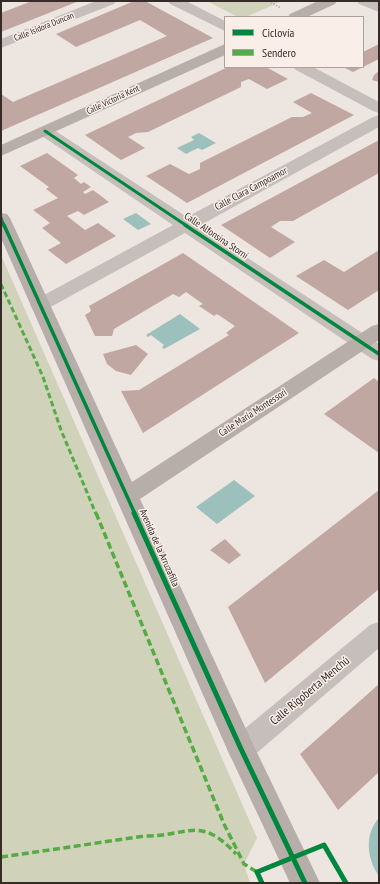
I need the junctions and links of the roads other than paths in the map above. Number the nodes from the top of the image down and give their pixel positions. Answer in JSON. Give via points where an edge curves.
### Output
{"nodes":[{"id":1,"x":109,"y":1,"type":"edge"},
{"id":2,"x":175,"y":1,"type":"edge"},
{"id":3,"x":330,"y":1,"type":"edge"},
{"id":4,"x":364,"y":1,"type":"edge"},
{"id":5,"x":379,"y":8,"type":"edge"},
{"id":6,"x":290,"y":13,"type":"edge"},
{"id":7,"x":224,"y":26,"type":"edge"},
{"id":8,"x":1,"y":44,"type":"edge"},
{"id":9,"x":224,"y":49,"type":"edge"},
{"id":10,"x":303,"y":68,"type":"edge"},
{"id":11,"x":379,"y":108,"type":"edge"},
{"id":12,"x":379,"y":120,"type":"edge"},
{"id":13,"x":45,"y":131,"type":"junction"},
{"id":14,"x":1,"y":151,"type":"edge"},
{"id":15,"x":1,"y":218,"type":"edge"},
{"id":16,"x":185,"y":225,"type":"junction"},
{"id":17,"x":40,"y":305,"type":"junction"},
{"id":18,"x":373,"y":342,"type":"edge"},
{"id":19,"x":127,"y":496,"type":"junction"},
{"id":20,"x":379,"y":633,"type":"edge"},
{"id":21,"x":241,"y":749,"type":"junction"},
{"id":22,"x":304,"y":883,"type":"edge"}],
"edges":[{"from":1,"to":8,"type":"street","name":"Calle Isidora Duncan"},
{"from":2,"to":7,"type":"street"},
{"from":3,"to":6,"type":"main road"},
{"from":4,"to":5,"type":"street"},
{"from":9,"to":13,"type":"main road","name":"Calle Victoria Kent"},
{"from":10,"to":11,"type":"street"},
{"from":12,"to":16,"type":"street","name":"Calle Clara Campoamor"},
{"from":13,"to":14,"type":"main road","name":"Calle Victoria Kent"},
{"from":13,"to":16,"type":"street","name":"Calle Alfonsina Storni"},
{"from":15,"to":17,"type":"main road","name":"Avenida de la Arruzafilla"},
{"from":16,"to":17,"type":"street","name":"Calle Clara Campoamor"},
{"from":16,"to":18,"type":"street","name":"Calle Alfonsina Storni"},
{"from":17,"to":19,"type":"main road","name":"Avenida de la Arruzafilla"},
{"from":18,"to":19,"type":"main road","name":"Calle María Montessori"},
{"from":19,"to":21,"type":"main road","name":"Avenida de la Arruzafilla"},
{"from":20,"to":21,"type":"street","name":"Calle Rigoberta Menchú"},
{"from":21,"to":22,"type":"main road","name":"Avenida de la Arruzafilla"}]}
